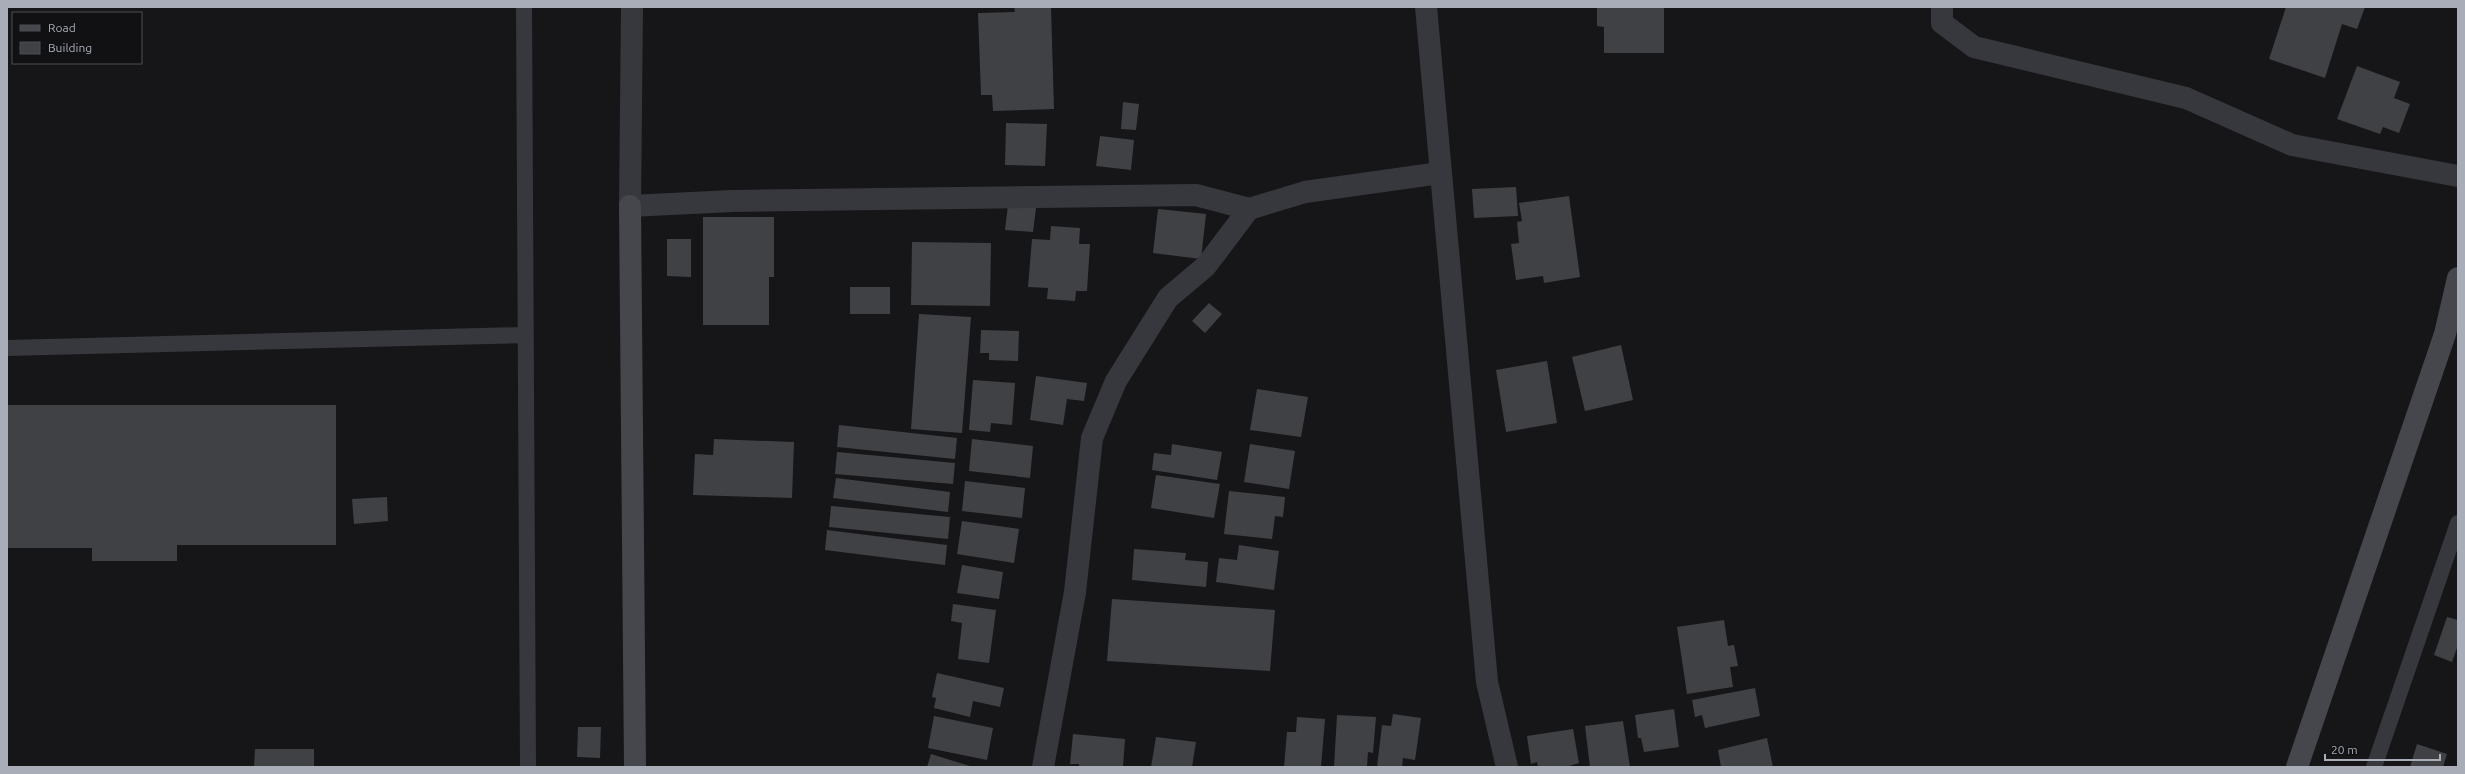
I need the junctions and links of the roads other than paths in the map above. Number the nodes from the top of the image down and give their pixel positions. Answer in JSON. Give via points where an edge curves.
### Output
{"nodes":[{"id":1,"x":524,"y":7,"type":"edge"},
{"id":2,"x":632,"y":7,"type":"edge"},
{"id":3,"x":1426,"y":7,"type":"edge"},
{"id":4,"x":1942,"y":7,"type":"edge"},
{"id":5,"x":1440,"y":173,"type":"junction"},
{"id":6,"x":2458,"y":176,"type":"edge"},
{"id":7,"x":630,"y":206,"type":"junction"},
{"id":8,"x":1249,"y":209,"type":"junction"},
{"id":9,"x":2458,"y":278,"type":"edge"},
{"id":10,"x":525,"y":336,"type":"junction"},
{"id":11,"x":7,"y":348,"type":"edge"},
{"id":12,"x":2458,"y":523,"type":"edge"},
{"id":13,"x":528,"y":767,"type":"edge"},
{"id":14,"x":634,"y":767,"type":"edge"},
{"id":15,"x":1043,"y":767,"type":"edge"},
{"id":16,"x":1507,"y":767,"type":"edge"},
{"id":17,"x":2297,"y":767,"type":"edge"},
{"id":18,"x":2374,"y":767,"type":"edge"}],
"edges":[{"from":1,"to":10,"type":"lane"},
{"from":2,"to":7,"type":"street"},
{"from":3,"to":5,"type":"street"},
{"from":4,"to":6,"type":"street","via":[[1942,23],[1974,47],[2186,98],[2292,145]]},
{"from":5,"to":8,"type":"street","via":[[1305,192]]},
{"from":5,"to":16,"type":"street","via":[[1458,344],[1487,682]]},
{"from":7,"to":8,"type":"street","via":[[732,201],[1196,196]]},
{"from":7,"to":14,"type":"street"},
{"from":8,"to":15,"type":"street","via":[[1206,266],[1168,298],[1116,381],[1092,438],[1075,592]]},
{"from":9,"to":17,"type":"street","via":[[2445,334]]},
{"from":10,"to":11,"type":"lane"},
{"from":10,"to":13,"type":"lane"},
{"from":12,"to":18,"type":"lane"}]}
